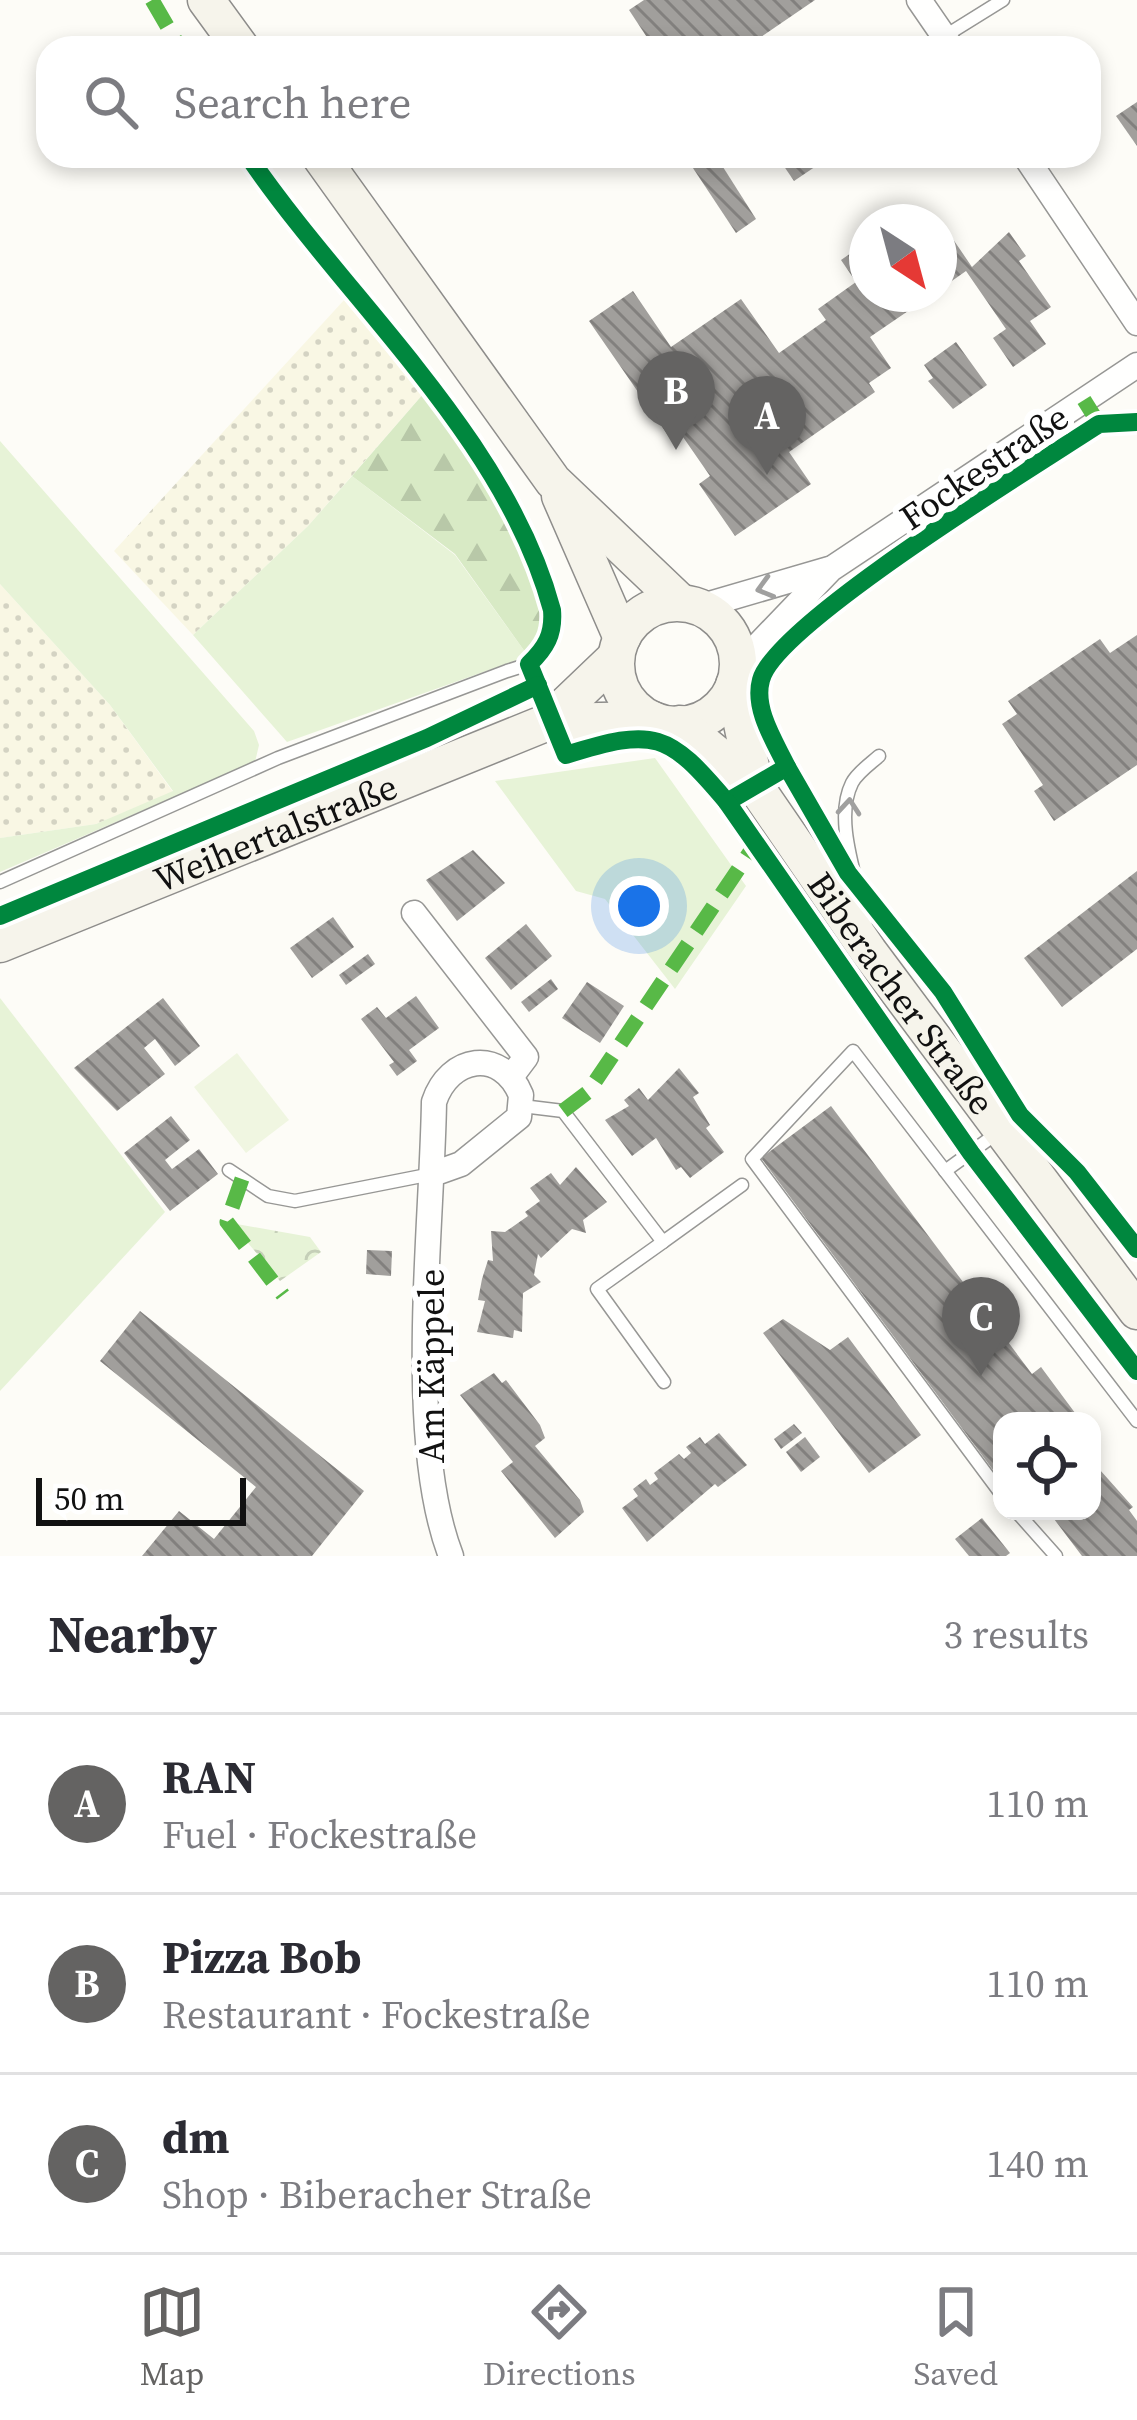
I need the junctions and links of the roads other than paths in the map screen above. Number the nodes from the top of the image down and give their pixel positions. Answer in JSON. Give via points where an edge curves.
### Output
{"nodes":[{"id":1,"x":206,"y":0,"type":"edge"},
{"id":2,"x":919,"y":0,"type":"edge"},
{"id":3,"x":1003,"y":0,"type":"edge"},
{"id":4,"x":232,"y":36,"type":"edge"},
{"id":5,"x":944,"y":36,"type":"edge"},
{"id":6,"x":956,"y":36,"type":"edge"},
{"id":7,"x":329,"y":168,"type":"edge"},
{"id":8,"x":1033,"y":168,"type":"edge"},
{"id":9,"x":1137,"y":323,"type":"edge"},
{"id":10,"x":1137,"y":365,"type":"edge"},
{"id":11,"x":553,"y":482,"type":"junction"},
{"id":12,"x":831,"y":569,"type":"junction"},
{"id":13,"x":690,"y":604,"type":"junction"},
{"id":14,"x":619,"y":647,"type":"junction"},
{"id":15,"x":736,"y":676,"type":"junction"},
{"id":16,"x":548,"y":722,"type":"junction"},
{"id":17,"x":667,"y":722,"type":"junction"},
{"id":18,"x":879,"y":756,"type":"dead end"},
{"id":19,"x":755,"y":786,"type":"junction"},
{"id":20,"x":0,"y":882,"type":"edge"},
{"id":21,"x":414,"y":914,"type":"dead end"},
{"id":22,"x":0,"y":944,"type":"edge"},
{"id":23,"x":869,"y":952,"type":"junction"},
{"id":24,"x":511,"y":1077,"type":"junction"},
{"id":25,"x":522,"y":1106,"type":"junction"},
{"id":26,"x":1000,"y":1130,"type":"junction"},
{"id":27,"x":229,"y":1170,"type":"dead end"},
{"id":28,"x":945,"y":1171,"type":"junction"},
{"id":29,"x":433,"y":1174,"type":"junction"},
{"id":30,"x":742,"y":1185,"type":"dead end"},
{"id":31,"x":663,"y":1242,"type":"junction"},
{"id":32,"x":1137,"y":1311,"type":"edge"},
{"id":33,"x":664,"y":1382,"type":"dead end"},
{"id":34,"x":1137,"y":1420,"type":"edge"},
{"id":35,"x":993,"y":1483,"type":"edge"},
{"id":36,"x":1024,"y":1520,"type":"edge"},
{"id":37,"x":451,"y":1556,"type":"edge"},
{"id":38,"x":1056,"y":1556,"type":"edge"}],
"edges":[{"from":1,"to":4,"type":"main road"},
{"from":2,"to":5,"type":"street"},
{"from":3,"to":6,"type":"lane"},
{"from":7,"to":11,"type":"main road"},
{"from":8,"to":9,"type":"street"},
{"from":10,"to":12,"type":"street","name":"Fockestraße"},
{"from":11,"to":13,"type":"main road"},
{"from":11,"to":14,"type":"main road"},
{"from":12,"to":13,"type":"street","name":"Fockestraße","one_way":true},
{"from":12,"to":15,"type":"street","name":"Fockestraße"},
{"from":13,"to":14,"type":"main road","via":[[646,611]]},
{"from":13,"to":15,"type":"main road","via":[[728,630]]},
{"from":14,"to":16,"type":"main road","name":"Weihertalstraße"},
{"from":14,"to":17,"type":"main road","via":[[621,687]]},
{"from":15,"to":17,"type":"main road","via":[[713,712]]},
{"from":15,"to":19,"type":"main road","name":"Biberacher Straße"},
{"from":16,"to":17,"type":"main road","name":"Weihertalstraße"},
{"from":16,"to":20,"type":"lane","via":[[529,664],[278,758]]},
{"from":16,"to":22,"type":"main road","name":"Weihertalstraße"},
{"from":17,"to":19,"type":"main road","name":"Biberacher Straße"},
{"from":23,"to":18,"type":"lane","one_way":true,"via":[[847,800],[853,780]]},
{"from":19,"to":23,"type":"main road","name":"Biberacher Straße"},
{"from":21,"to":24,"type":"street","via":[[526,1057]]},
{"from":23,"to":26,"type":"main road","name":"Biberacher Straße"},
{"from":24,"to":25,"type":"street"},
{"from":24,"to":29,"type":"street","name":"Am Käppele","via":[[476,1061],[450,1072],[434,1102]]},
{"from":25,"to":29,"type":"street","via":[[512,1127]]},
{"from":25,"to":31,"type":"lane","via":[[563,1112]]},
{"from":26,"to":28,"type":"lane"},
{"from":26,"to":32,"type":"main road","name":"Biberacher Straße"},
{"from":27,"to":29,"type":"lane","via":[[268,1196],[295,1201]]},
{"from":28,"to":34,"type":"lane"},
{"from":28,"to":35,"type":"lane","via":[[853,1051],[752,1160]]},
{"from":29,"to":37,"type":"street","name":"Am Käppele","via":[[430,1478]]},
{"from":30,"to":31,"type":"lane"},
{"from":31,"to":33,"type":"lane","via":[[597,1289]]},
{"from":36,"to":38,"type":"lane"}]}
